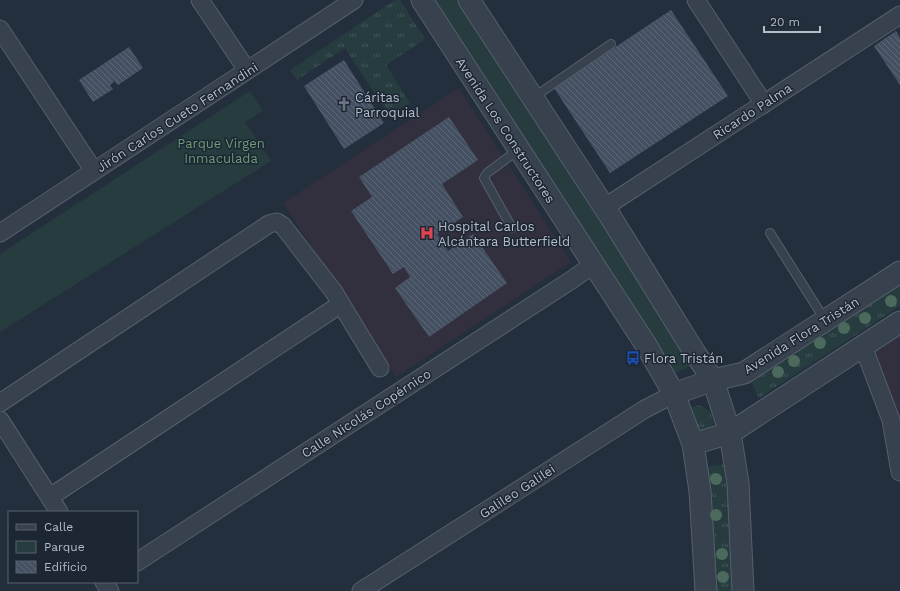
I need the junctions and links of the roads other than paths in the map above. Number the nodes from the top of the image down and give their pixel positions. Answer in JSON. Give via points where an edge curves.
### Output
{"nodes":[{"id":1,"x":200,"y":0,"type":"edge"},
{"id":2,"x":354,"y":0,"type":"edge"},
{"id":3,"x":422,"y":0,"type":"edge"},
{"id":4,"x":469,"y":0,"type":"edge"},
{"id":5,"x":696,"y":0,"type":"edge"},
{"id":6,"x":900,"y":15,"type":"edge"},
{"id":7,"x":0,"y":29,"type":"edge"},
{"id":8,"x":611,"y":44,"type":"dead end"},
{"id":9,"x":247,"y":70,"type":"junction"},
{"id":10,"x":533,"y":98,"type":"junction"},
{"id":11,"x":764,"y":104,"type":"junction"},
{"id":12,"x":519,"y":149,"type":"junction"},
{"id":13,"x":94,"y":171,"type":"junction"},
{"id":14,"x":605,"y":207,"type":"junction"},
{"id":15,"x":512,"y":228,"type":"dead end"},
{"id":16,"x":0,"y":233,"type":"edge"},
{"id":17,"x":770,"y":233,"type":"dead end"},
{"id":18,"x":594,"y":264,"type":"junction"},
{"id":19,"x":900,"y":272,"type":"edge"},
{"id":20,"x":341,"y":304,"type":"junction"},
{"id":21,"x":825,"y":321,"type":"junction"},
{"id":22,"x":900,"y":322,"type":"edge"},
{"id":23,"x":863,"y":346,"type":"junction"},
{"id":24,"x":380,"y":368,"type":"dead end"},
{"id":25,"x":714,"y":380,"type":"junction"},
{"id":26,"x":674,"y":394,"type":"junction"},
{"id":27,"x":0,"y":403,"type":"edge"},
{"id":28,"x":0,"y":420,"type":"edge"},
{"id":29,"x":730,"y":433,"type":"junction"},
{"id":30,"x":693,"y":444,"type":"junction"},
{"id":31,"x":900,"y":472,"type":"edge"},
{"id":32,"x":50,"y":497,"type":"junction"},
{"id":33,"x":58,"y":511,"type":"edge"},
{"id":34,"x":138,"y":561,"type":"edge"},
{"id":35,"x":361,"y":591,"type":"edge"},
{"id":36,"x":706,"y":591,"type":"edge"},
{"id":37,"x":743,"y":591,"type":"edge"}],
"edges":[{"from":1,"to":9,"type":"street"},
{"from":2,"to":9,"type":"street","name":"Jirón Carlos Cueto Fernandini"},
{"from":3,"to":12,"type":"street","name":"Avenida Los Constructores"},
{"from":4,"to":10,"type":"street"},
{"from":5,"to":11,"type":"street"},
{"from":6,"to":11,"type":"street","name":"Ricardo Palma"},
{"from":7,"to":13,"type":"street"},
{"from":8,"to":10,"type":"lane"},
{"from":9,"to":13,"type":"street","name":"Jirón Carlos Cueto Fernandini"},
{"from":10,"to":14,"type":"street"},
{"from":11,"to":14,"type":"street","name":"Ricardo Palma"},
{"from":12,"to":15,"type":"lane","via":[[484,178]]},
{"from":12,"to":18,"type":"street","name":"Avenida Los Constructores"},
{"from":13,"to":16,"type":"street","name":"Jirón Carlos Cueto Fernandini"},
{"from":14,"to":25,"type":"street"},
{"from":17,"to":21,"type":"lane"},
{"from":18,"to":26,"type":"street","name":"Avenida Los Constructores"},
{"from":18,"to":34,"type":"street","name":"Calle Nicolás Copérnico"},
{"from":19,"to":21,"type":"street","name":"Avenida Flora Tristán"},
{"from":20,"to":24,"type":"street"},
{"from":20,"to":27,"type":"street","via":[[283,226],[278,222],[269,224]]},
{"from":20,"to":32,"type":"street"},
{"from":21,"to":25,"type":"street","name":"Avenida Flora Tristán","via":[[744,373]]},
{"from":22,"to":23,"type":"street"},
{"from":23,"to":29,"type":"street"},
{"from":23,"to":31,"type":"street","via":[[891,420]]},
{"from":25,"to":26,"type":"street","name":"Avenida Flora Tristán"},
{"from":25,"to":29,"type":"street"},
{"from":26,"to":30,"type":"street","name":"Avenida Los Constructores"},
{"from":26,"to":35,"type":"street","name":"Galileo Galilei","via":[[645,409]]},
{"from":28,"to":32,"type":"street"},
{"from":29,"to":30,"type":"street"},
{"from":29,"to":37,"type":"street","via":[[738,483]]},
{"from":30,"to":36,"type":"street","name":"Avenida Los Constructores","via":[[700,491]]},
{"from":32,"to":33,"type":"street"}]}
